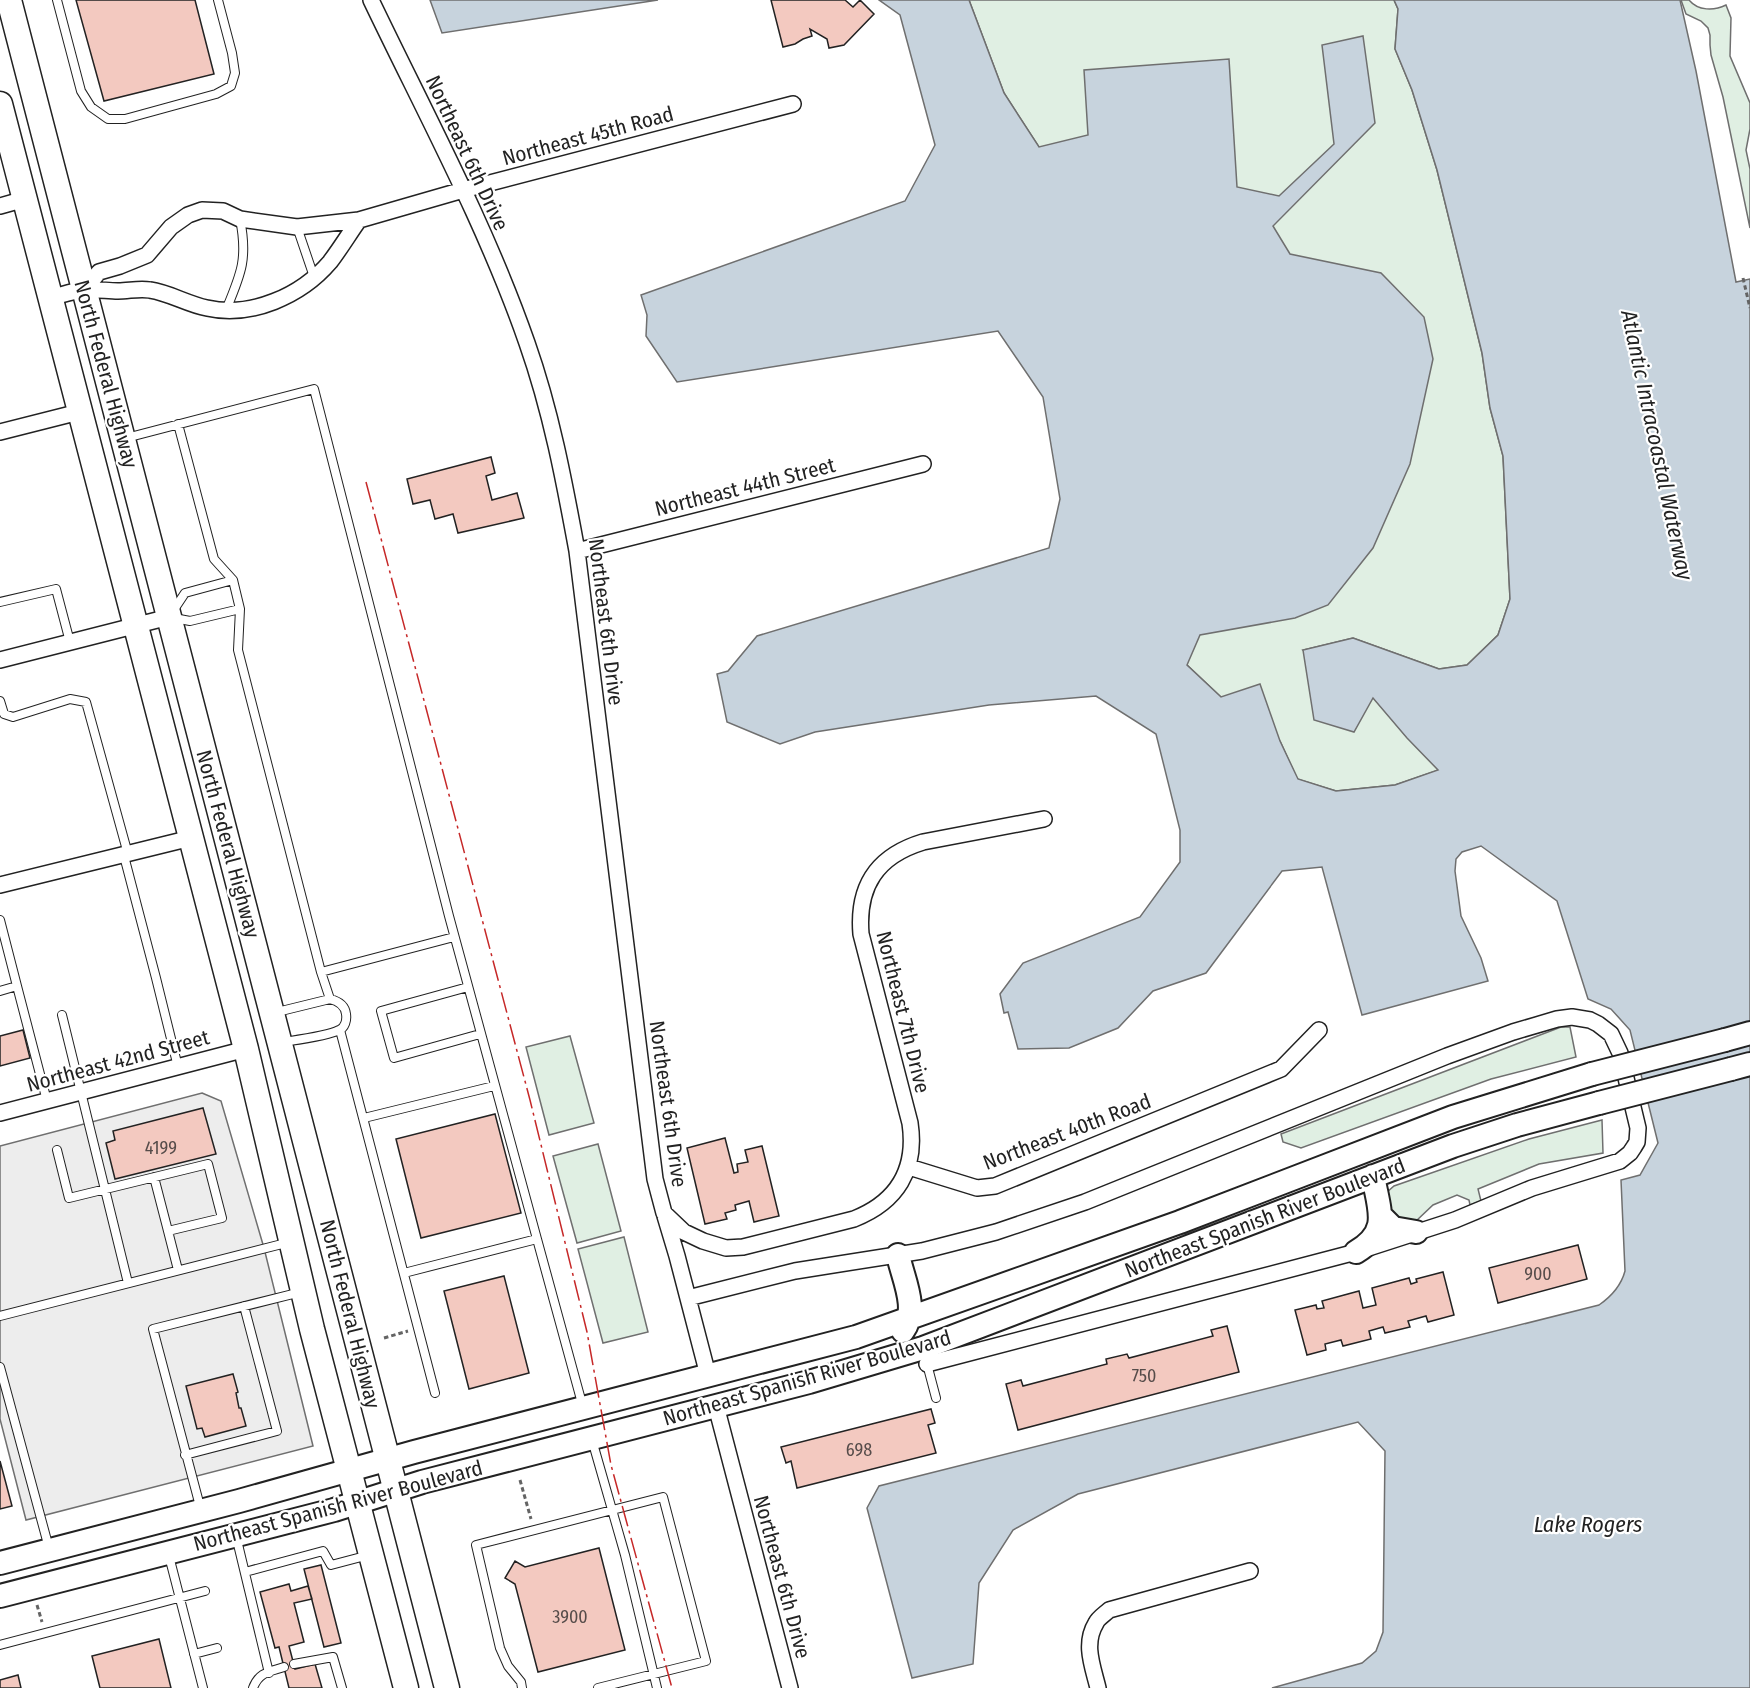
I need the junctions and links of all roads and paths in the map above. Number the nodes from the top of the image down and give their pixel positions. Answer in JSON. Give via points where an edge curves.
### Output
{"nodes":[{"id":1,"x":9,"y":0,"type":"edge"},
{"id":2,"x":57,"y":0,"type":"edge"},
{"id":3,"x":218,"y":0,"type":"edge"},
{"id":4,"x":371,"y":0,"type":"edge"},
{"id":5,"x":0,"y":104,"type":"edge"},
{"id":6,"x":793,"y":104,"type":"dead end"},
{"id":7,"x":463,"y":190,"type":"junction"},
{"id":8,"x":25,"y":200,"type":"junction"},
{"id":9,"x":0,"y":206,"type":"edge"},
{"id":10,"x":240,"y":219,"type":"junction"},
{"id":11,"x":359,"y":220,"type":"junction"},
{"id":12,"x":297,"y":227,"type":"junction"},
{"id":13,"x":314,"y":277,"type":"junction"},
{"id":14,"x":1743,"y":278,"type":"dead end"},
{"id":15,"x":84,"y":290,"type":"junction"},
{"id":16,"x":50,"y":298,"type":"junction"},
{"id":17,"x":1750,"y":308,"type":"edge"},
{"id":18,"x":226,"y":310,"type":"junction"},
{"id":19,"x":80,"y":412,"type":"junction"},
{"id":20,"x":178,"y":424,"type":"junction"},
{"id":21,"x":0,"y":432,"type":"edge"},
{"id":22,"x":123,"y":438,"type":"junction"},
{"id":23,"x":923,"y":464,"type":"dead end"},
{"id":24,"x":577,"y":551,"type":"junction"},
{"id":25,"x":233,"y":580,"type":"junction"},
{"id":26,"x":0,"y":602,"type":"edge"},
{"id":27,"x":240,"y":609,"type":"junction"},
{"id":28,"x":169,"y":617,"type":"junction"},
{"id":29,"x":135,"y":625,"type":"junction"},
{"id":30,"x":70,"y":642,"type":"junction"},
{"id":31,"x":0,"y":660,"type":"edge"},
{"id":32,"x":0,"y":701,"type":"edge"},
{"id":33,"x":1044,"y":819,"type":"dead end"},
{"id":34,"x":191,"y":838,"type":"junction"},
{"id":35,"x":126,"y":855,"type":"junction"},
{"id":36,"x":0,"y":885,"type":"edge"},
{"id":37,"x":0,"y":920,"type":"edge"},
{"id":38,"x":454,"y":937,"type":"junction"},
{"id":39,"x":321,"y":972,"type":"junction"},
{"id":40,"x":17,"y":986,"type":"junction"},
{"id":41,"x":468,"y":987,"type":"junction"},
{"id":42,"x":230,"y":990,"type":"junction"},
{"id":43,"x":0,"y":991,"type":"edge"},
{"id":44,"x":330,"y":999,"type":"junction"},
{"id":45,"x":272,"y":1013,"type":"junction"},
{"id":46,"x":62,"y":1015,"type":"dead end"},
{"id":47,"x":340,"y":1030,"type":"junction"},
{"id":48,"x":1319,"y":1030,"type":"dead end"},
{"id":49,"x":1750,"y":1033,"type":"edge"},
{"id":50,"x":480,"y":1034,"type":"junction"},
{"id":51,"x":279,"y":1042,"type":"junction"},
{"id":52,"x":246,"y":1049,"type":"junction"},
{"id":53,"x":1750,"y":1064,"type":"edge"},
{"id":54,"x":178,"y":1067,"type":"junction"},
{"id":55,"x":495,"y":1086,"type":"junction"},
{"id":56,"x":81,"y":1092,"type":"junction"},
{"id":57,"x":46,"y":1101,"type":"junction"},
{"id":58,"x":295,"y":1102,"type":"junction"},
{"id":59,"x":0,"y":1113,"type":"edge"},
{"id":60,"x":364,"y":1118,"type":"junction"},
{"id":61,"x":57,"y":1150,"type":"dead end"},
{"id":62,"x":909,"y":1167,"type":"junction"},
{"id":63,"x":1373,"y":1176,"type":"junction"},
{"id":64,"x":154,"y":1177,"type":"junction"},
{"id":65,"x":105,"y":1189,"type":"junction"},
{"id":66,"x":664,"y":1213,"type":"junction"},
{"id":67,"x":1380,"y":1215,"type":"junction"},
{"id":68,"x":168,"y":1231,"type":"junction"},
{"id":69,"x":1416,"y":1232,"type":"junction"},
{"id":70,"x":537,"y":1239,"type":"junction"},
{"id":71,"x":291,"y":1241,"type":"junction"},
{"id":72,"x":1356,"y":1252,"type":"junction"},
{"id":73,"x":898,"y":1255,"type":"junction"},
{"id":74,"x":1050,"y":1267,"type":"junction"},
{"id":75,"x":178,"y":1270,"type":"junction"},
{"id":76,"x":404,"y":1273,"type":"junction"},
{"id":77,"x":128,"y":1283,"type":"junction"},
{"id":78,"x":303,"y":1291,"type":"junction"},
{"id":79,"x":688,"y":1298,"type":"junction"},
{"id":80,"x":244,"y":1306,"type":"junction"},
{"id":81,"x":0,"y":1316,"type":"edge"},
{"id":82,"x":909,"y":1319,"type":"junction"},
{"id":83,"x":418,"y":1329,"type":"junction"},
{"id":84,"x":384,"y":1338,"type":"dead end"},
{"id":85,"x":925,"y":1356,"type":"junction"},
{"id":86,"x":0,"y":1367,"type":"edge"},
{"id":87,"x":708,"y":1375,"type":"junction"},
{"id":88,"x":809,"y":1382,"type":"junction"},
{"id":89,"x":435,"y":1393,"type":"dead end"},
{"id":90,"x":936,"y":1398,"type":"dead end"},
{"id":91,"x":716,"y":1406,"type":"junction"},
{"id":92,"x":584,"y":1408,"type":"junction"},
{"id":93,"x":592,"y":1438,"type":"junction"},
{"id":94,"x":185,"y":1455,"type":"junction"},
{"id":95,"x":387,"y":1460,"type":"junction"},
{"id":96,"x":348,"y":1472,"type":"junction"},
{"id":97,"x":520,"y":1480,"type":"dead end"},
{"id":98,"x":395,"y":1491,"type":"junction"},
{"id":99,"x":357,"y":1502,"type":"junction"},
{"id":100,"x":612,"y":1510,"type":"junction"},
{"id":101,"x":201,"y":1511,"type":"junction"},
{"id":102,"x":533,"y":1530,"type":"junction"},
{"id":103,"x":236,"y":1535,"type":"junction"},
{"id":104,"x":50,"y":1550,"type":"junction"},
{"id":105,"x":168,"y":1552,"type":"junction"},
{"id":106,"x":371,"y":1555,"type":"junction"},
{"id":107,"x":0,"y":1563,"type":"edge"},
{"id":108,"x":1250,"y":1571,"type":"dead end"},
{"id":109,"x":245,"y":1572,"type":"junction"},
{"id":110,"x":205,"y":1592,"type":"dead end"},
{"id":111,"x":0,"y":1596,"type":"edge"},
{"id":112,"x":35,"y":1598,"type":"dead end"},
{"id":113,"x":180,"y":1598,"type":"junction"},
{"id":114,"x":45,"y":1633,"type":"junction"},
{"id":115,"x":0,"y":1645,"type":"edge"},
{"id":116,"x":217,"y":1648,"type":"dead end"},
{"id":117,"x":194,"y":1654,"type":"junction"},
{"id":118,"x":294,"y":1664,"type":"dead end"},
{"id":119,"x":284,"y":1667,"type":"dead end"},
{"id":120,"x":269,"y":1673,"type":"junction"},
{"id":121,"x":653,"y":1674,"type":"junction"},
{"id":122,"x":203,"y":1688,"type":"edge"},
{"id":123,"x":253,"y":1688,"type":"edge"},
{"id":124,"x":342,"y":1688,"type":"edge"},
{"id":125,"x":406,"y":1688,"type":"edge"},
{"id":126,"x":447,"y":1688,"type":"edge"},
{"id":127,"x":522,"y":1688,"type":"edge"},
{"id":128,"x":598,"y":1688,"type":"edge"},
{"id":129,"x":657,"y":1688,"type":"edge"},
{"id":130,"x":790,"y":1688,"type":"edge"},
{"id":131,"x":1098,"y":1688,"type":"edge"}],
"edges":[{"from":1,"to":15,"type":"main road","name":"North Federal Highway"},
{"from":2,"to":3,"type":"lane","via":[[81,91],[91,106],[108,119],[125,119],[216,94],[231,86],[235,73],[232,53]]},
{"from":4,"to":7,"type":"street","name":"Northeast 6th Drive"},
{"from":5,"to":8,"type":"main road","name":"North Federal Highway"},
{"from":6,"to":7,"type":"street","name":"Northeast 45th Road"},
{"from":7,"to":11,"type":"street","name":"Northeast 45th Road"},
{"from":7,"to":24,"type":"street","name":"Northeast 6th Drive","via":[[504,281],[531,356],[564,476]]},
{"from":8,"to":9,"type":"street"},
{"from":8,"to":16,"type":"main road","name":"North Federal Highway"},
{"from":10,"to":12,"type":"street","name":"Northeast 45th Road"},
{"from":10,"to":15,"type":"street","name":"Northeast 45th Road","via":[[223,211],[202,210],[188,215],[171,227],[147,255],[99,272]]},
{"from":10,"to":18,"type":"lane","via":[[242,270]]},
{"from":11,"to":12,"type":"street","name":"Northeast 45th Road"},
{"from":11,"to":13,"type":"street","name":"Northeast 45th Road","via":[[330,262]]},
{"from":12,"to":13,"type":"lane"},
{"from":13,"to":18,"type":"street","name":"Northeast 45th Road","via":[[294,293],[275,301]]},
{"from":14,"to":17,"type":"path"},
{"from":15,"to":16,"type":"street","name":"Northeast 45th Road"},
{"from":15,"to":18,"type":"street","name":"Northeast 45th Road","via":[[138,288]]},
{"from":15,"to":22,"type":"main road","name":"North Federal Highway"},
{"from":16,"to":19,"type":"main road","name":"North Federal Highway"},
{"from":19,"to":21,"type":"street"},
{"from":19,"to":29,"type":"main road","name":"North Federal Highway"},
{"from":20,"to":22,"type":"lane"},
{"from":20,"to":25,"type":"lane","via":[[214,559]]},
{"from":20,"to":38,"type":"lane","via":[[314,389]]},
{"from":22,"to":28,"type":"main road","name":"North Federal Highway"},
{"from":23,"to":24,"type":"street","name":"Northeast 44th Street"},
{"from":24,"to":66,"type":"street","name":"Northeast 6th Drive","via":[[655,1179]]},
{"from":25,"to":27,"type":"lane"},
{"from":25,"to":28,"type":"lane","via":[[185,593]]},
{"from":26,"to":30,"type":"lane","via":[[57,589]]},
{"from":27,"to":28,"type":"lane","via":[[190,621]]},
{"from":27,"to":39,"type":"lane","via":[[238,651]]},
{"from":28,"to":29,"type":"street"},
{"from":28,"to":45,"type":"main road","name":"North Federal Highway"},
{"from":29,"to":30,"type":"street"},
{"from":29,"to":34,"type":"main road","name":"North Federal Highway"},
{"from":30,"to":31,"type":"street"},
{"from":32,"to":35,"type":"lane","via":[[4,714],[13,717],[70,699],[86,702]]},
{"from":33,"to":62,"type":"street","name":"Northeast 7th Drive","via":[[906,847],[891,856],[868,882],[859,916],[861,934],[910,1123]]},
{"from":34,"to":35,"type":"street"},
{"from":34,"to":42,"type":"main road","name":"North Federal Highway"},
{"from":35,"to":36,"type":"street"},
{"from":35,"to":54,"type":"lane"},
{"from":37,"to":40,"type":"lane"},
{"from":38,"to":39,"type":"lane"},
{"from":38,"to":41,"type":"lane"},
{"from":39,"to":44,"type":"lane"},
{"from":40,"to":43,"type":"lane"},
{"from":40,"to":57,"type":"lane"},
{"from":41,"to":50,"type":"lane"},
{"from":41,"to":50,"type":"lane","via":[[381,1011],[394,1058]]},
{"from":42,"to":51,"type":"main road","via":[[252,1025],[262,1035]]},
{"from":42,"to":52,"type":"main road","name":"North Federal Highway"},
{"from":44,"to":45,"type":"lane"},
{"from":44,"to":47,"type":"lane","via":[[346,1010],[346,1021]]},
{"from":45,"to":51,"type":"main road","name":"North Federal Highway"},
{"from":46,"to":56,"type":"lane"},
{"from":47,"to":51,"type":"lane"},
{"from":47,"to":60,"type":"lane"},
{"from":48,"to":62,"type":"street","name":"Northeast 40th Road","via":[[1281,1069],[995,1186],[977,1188]]},
{"from":49,"to":74,"type":"main road","name":"Northeast Spanish River Boulevard","bridge":true,"via":[[1592,1074],[1453,1117],[1180,1222]]},
{"from":50,"to":55,"type":"lane"},
{"from":51,"to":58,"type":"main road","name":"North Federal Highway"},
{"from":52,"to":54,"type":"street","name":"Northeast 42nd Street"},
{"from":52,"to":58,"type":"main road","via":[[276,1073]]},
{"from":52,"to":71,"type":"main road","name":"North Federal Highway"},
{"from":53,"to":63,"type":"main road","name":"Northeast Spanish River Boulevard","bridge":true,"via":[[1485,1135]]},
{"from":54,"to":56,"type":"street","name":"Northeast 42nd Street"},
{"from":55,"to":60,"type":"lane"},
{"from":55,"to":70,"type":"lane"},
{"from":56,"to":57,"type":"street","name":"Northeast 42nd Street"},
{"from":56,"to":65,"type":"lane"},
{"from":57,"to":59,"type":"street","name":"Northeast 42nd Street"},
{"from":58,"to":95,"type":"main road","name":"North Federal Highway"},
{"from":60,"to":76,"type":"lane"},
{"from":61,"to":65,"type":"lane","via":[[69,1198]]},
{"from":62,"to":66,"type":"street","name":"Northeast 6th Drive","via":[[897,1190],[870,1213],[743,1247],[726,1248],[703,1241],[684,1232]]},
{"from":63,"to":67,"type":"main road"},
{"from":63,"to":85,"type":"main road","name":"Northeast Spanish River Boulevard"},
{"from":64,"to":65,"type":"lane"},
{"from":64,"to":68,"type":"lane"},
{"from":64,"to":68,"type":"lane","via":[[208,1164],[222,1218]]},
{"from":65,"to":77,"type":"lane"},
{"from":66,"to":79,"type":"street"},
{"from":67,"to":69,"type":"main road","via":[[1393,1228]]},
{"from":67,"to":72,"type":"main road","via":[[1376,1235]]},
{"from":68,"to":75,"type":"lane"},
{"from":69,"to":72,"type":"street","name":"Northeast Spanish River Boulevard"},
{"from":69,"to":73,"type":"street","name":"Northeast Spanish River Boulevard","via":[[1468,1216],[1548,1182],[1613,1163],[1630,1153],[1638,1135],[1635,1114],[1618,1045],[1606,1029],[1590,1020],[1572,1017],[1533,1026],[1447,1056],[1053,1214],[967,1240]]},
{"from":70,"to":76,"type":"lane"},
{"from":70,"to":92,"type":"lane"},
{"from":71,"to":75,"type":"lane"},
{"from":71,"to":78,"type":"main road","name":"North Federal Highway"},
{"from":72,"to":85,"type":"street","name":"Northeast Spanish River Boulevard"},
{"from":73,"to":79,"type":"street","name":"Northeast Spanish River Boulevard","via":[[795,1270]]},
{"from":73,"to":82,"type":"main road","via":[[910,1301]]},
{"from":74,"to":82,"type":"main road","name":"Northeast Spanish River Boulevard"},
{"from":74,"to":85,"type":"main road","via":[[947,1319],[926,1338]]},
{"from":75,"to":77,"type":"lane"},
{"from":76,"to":83,"type":"lane"},
{"from":77,"to":81,"type":"lane"},
{"from":78,"to":80,"type":"lane"},
{"from":78,"to":96,"type":"main road","name":"North Federal Highway"},
{"from":79,"to":87,"type":"street"},
{"from":80,"to":94,"type":"lane","via":[[153,1329]]},
{"from":80,"to":94,"type":"lane","via":[[278,1431]]},
{"from":82,"to":87,"type":"main road","name":"Northeast Spanish River Boulevard","via":[[846,1340]]},
{"from":82,"to":88,"type":"main road","via":[[892,1343]]},
{"from":83,"to":84,"type":"path"},
{"from":83,"to":89,"type":"lane"},
{"from":85,"to":88,"type":"main road","name":"Northeast Spanish River Boulevard"},
{"from":85,"to":90,"type":"lane"},
{"from":86,"to":104,"type":"lane"},
{"from":87,"to":92,"type":"main road","name":"Northeast Spanish River Boulevard"},
{"from":88,"to":91,"type":"main road","name":"Northeast Spanish River Boulevard"},
{"from":91,"to":93,"type":"main road","name":"Northeast Spanish River Boulevard"},
{"from":91,"to":130,"type":"street","name":"Northeast 6th Drive"},
{"from":92,"to":95,"type":"main road","name":"Northeast Spanish River Boulevard"},
{"from":93,"to":98,"type":"main road","name":"Northeast Spanish River Boulevard"},
{"from":93,"to":100,"type":"lane"},
{"from":94,"to":101,"type":"lane"},
{"from":95,"to":96,"type":"main road","name":"Northeast Spanish River Boulevard"},
{"from":95,"to":98,"type":"main road","name":"North Federal Highway"},
{"from":96,"to":99,"type":"main road","name":"North Federal Highway"},
{"from":96,"to":101,"type":"main road","name":"Northeast Spanish River Boulevard"},
{"from":97,"to":102,"type":"path"},
{"from":98,"to":99,"type":"main road","name":"Northeast Spanish River Boulevard"},
{"from":98,"to":126,"type":"main road","name":"North Federal Highway"},
{"from":99,"to":103,"type":"main road","name":"Northeast Spanish River Boulevard"},
{"from":99,"to":106,"type":"main road","name":"North Federal Highway"},
{"from":100,"to":102,"type":"lane"},
{"from":100,"to":121,"type":"lane"},
{"from":100,"to":121,"type":"lane","via":[[663,1497],[706,1661]]},
{"from":101,"to":104,"type":"main road","name":"Northeast Spanish River Boulevard"},
{"from":102,"to":127,"type":"lane","via":[[476,1545],[500,1648]]},
{"from":103,"to":105,"type":"main road","name":"Northeast Spanish River Boulevard"},
{"from":103,"to":109,"type":"lane"},
{"from":104,"to":107,"type":"main road","name":"Northeast Spanish River Boulevard"},
{"from":105,"to":111,"type":"main road","name":"Northeast Spanish River Boulevard"},
{"from":105,"to":113,"type":"lane"},
{"from":106,"to":109,"type":"lane","via":[[331,1565],[323,1551]]},
{"from":106,"to":125,"type":"main road","name":"North Federal Highway"},
{"from":108,"to":131,"type":"street","via":[[1109,1610],[1096,1622],[1089,1641]]},
{"from":109,"to":120,"type":"lane"},
{"from":110,"to":113,"type":"lane"},
{"from":112,"to":114,"type":"path"},
{"from":113,"to":114,"type":"lane"},
{"from":113,"to":117,"type":"lane"},
{"from":114,"to":115,"type":"lane"},
{"from":116,"to":117,"type":"lane"},
{"from":117,"to":122,"type":"lane"},
{"from":118,"to":124,"type":"lane","via":[[333,1657]]},
{"from":119,"to":120,"type":"lane"},
{"from":120,"to":123,"type":"lane","via":[[262,1674]]},
{"from":121,"to":128,"type":"lane"},
{"from":121,"to":129,"type":"lane"}]}
